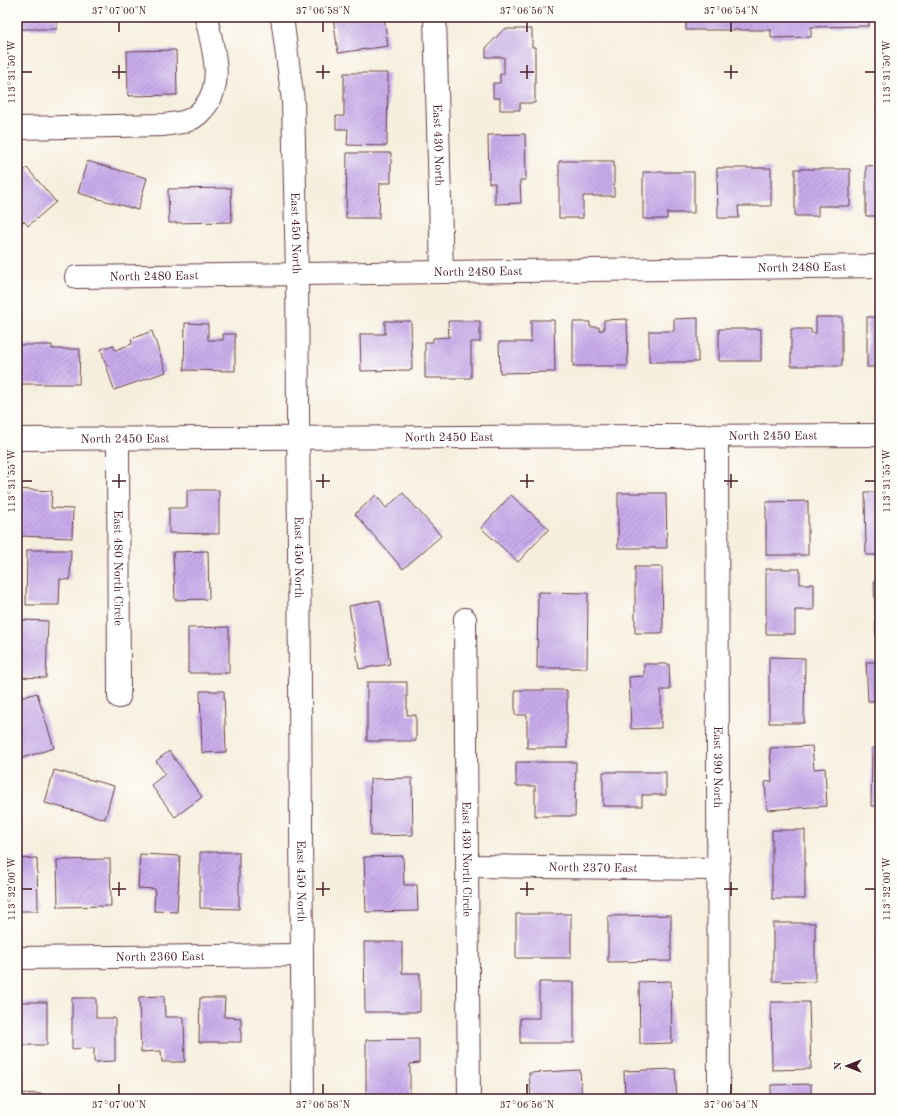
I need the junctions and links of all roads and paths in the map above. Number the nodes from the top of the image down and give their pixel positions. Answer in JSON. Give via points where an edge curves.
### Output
{"nodes":[{"id":1,"x":206,"y":17,"type":"edge"},
{"id":2,"x":282,"y":17,"type":"edge"},
{"id":3,"x":435,"y":17,"type":"edge"},
{"id":4,"x":17,"y":128,"type":"edge"},
{"id":5,"x":880,"y":266,"type":"edge"},
{"id":6,"x":442,"y":272,"type":"junction"},
{"id":7,"x":297,"y":274,"type":"junction"},
{"id":8,"x":76,"y":277,"type":"dead end"},
{"id":9,"x":880,"y":435,"type":"edge"},
{"id":10,"x":717,"y":436,"type":"junction"},
{"id":11,"x":297,"y":438,"type":"junction"},
{"id":12,"x":17,"y":439,"type":"edge"},
{"id":13,"x":118,"y":439,"type":"junction"},
{"id":14,"x":465,"y":619,"type":"dead end"},
{"id":15,"x":119,"y":697,"type":"dead end"},
{"id":16,"x":467,"y":866,"type":"junction"},
{"id":17,"x":719,"y":868,"type":"junction"},
{"id":18,"x":302,"y":955,"type":"junction"},
{"id":19,"x":17,"y":958,"type":"edge"},
{"id":20,"x":303,"y":1099,"type":"edge"},
{"id":21,"x":469,"y":1099,"type":"edge"},
{"id":22,"x":720,"y":1099,"type":"edge"}],
"edges":[{"from":1,"to":4,"type":"street","via":[[215,61],[216,84],[210,101],[198,115],[184,122],[164,125]]},
{"from":2,"to":7,"type":"street","name":"East 450 North","via":[[293,101]]},
{"from":3,"to":6,"type":"street","name":"East 430 North"},
{"from":5,"to":6,"type":"street","name":"North 2480 East"},
{"from":6,"to":7,"type":"street","name":"North 2480 East"},
{"from":7,"to":8,"type":"street","name":"North 2480 East"},
{"from":7,"to":11,"type":"street","name":"East 450 North"},
{"from":9,"to":10,"type":"street","name":"North 2450 East"},
{"from":10,"to":11,"type":"street","name":"North 2450 East"},
{"from":10,"to":17,"type":"street","name":"East 390 North"},
{"from":11,"to":13,"type":"street","name":"North 2450 East"},
{"from":11,"to":18,"type":"street","name":"East 450 North"},
{"from":12,"to":13,"type":"street","name":"North 2450 East"},
{"from":13,"to":15,"type":"street","name":"East 480 North Circle"},
{"from":14,"to":16,"type":"street","name":"East 430 North Circle"},
{"from":16,"to":17,"type":"street","name":"North 2370 East"},
{"from":16,"to":21,"type":"street","name":"East 430 North Circle"},
{"from":17,"to":22,"type":"street","name":"East 390 North"},
{"from":18,"to":19,"type":"street","name":"North 2360 East"},
{"from":18,"to":20,"type":"street","name":"East 450 North"}]}
